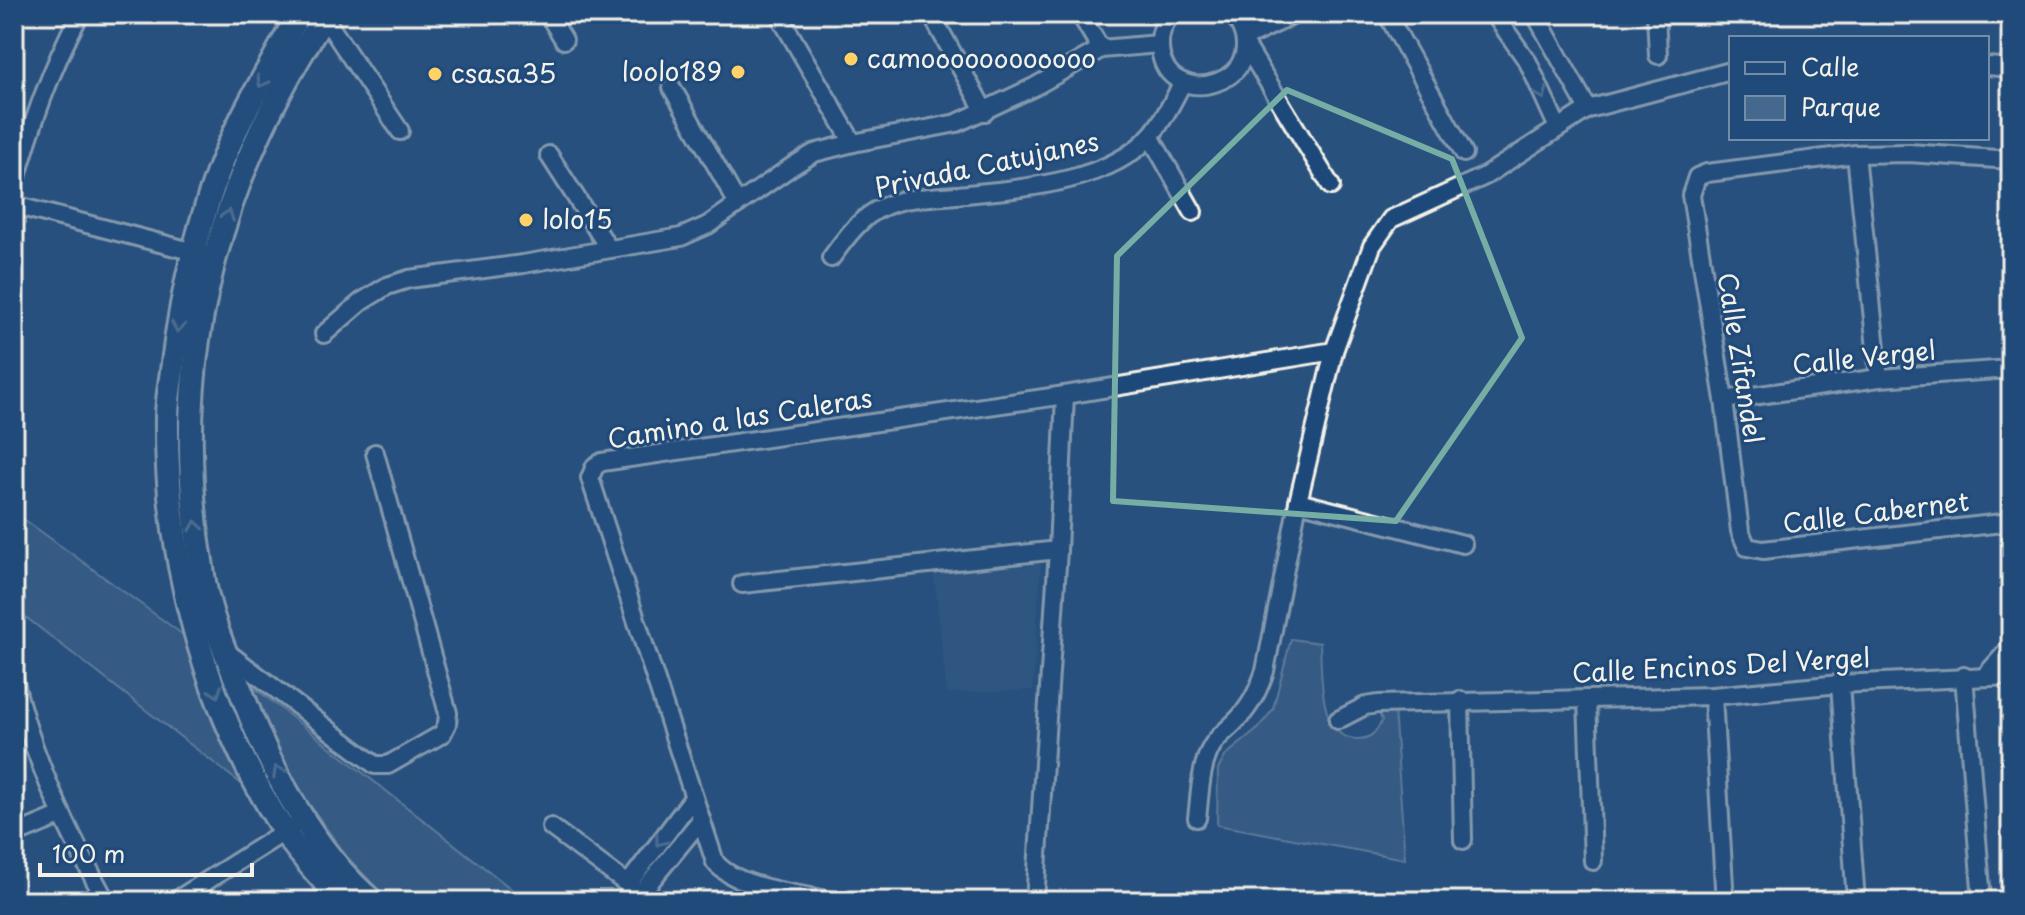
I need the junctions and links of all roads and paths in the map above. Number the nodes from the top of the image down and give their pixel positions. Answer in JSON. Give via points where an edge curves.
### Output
{"nodes":[{"id":1,"x":80,"y":14,"type":"edge"},
{"id":2,"x":299,"y":14,"type":"edge"},
{"id":3,"x":548,"y":14,"type":"edge"},
{"id":4,"x":931,"y":14,"type":"edge"},
{"id":5,"x":1080,"y":14,"type":"edge"},
{"id":6,"x":1172,"y":14,"type":"edge"},
{"id":7,"x":1233,"y":14,"type":"edge"},
{"id":8,"x":1296,"y":14,"type":"edge"},
{"id":9,"x":1387,"y":14,"type":"edge"},
{"id":10,"x":1494,"y":14,"type":"edge"},
{"id":11,"x":1535,"y":14,"type":"edge"},
{"id":12,"x":1656,"y":14,"type":"edge"},
{"id":13,"x":323,"y":15,"type":"edge"},
{"id":14,"x":783,"y":22,"type":"dead end"},
{"id":15,"x":564,"y":40,"type":"dead end"},
{"id":16,"x":1245,"y":41,"type":"junction"},
{"id":17,"x":1159,"y":44,"type":"junction"},
{"id":18,"x":1101,"y":49,"type":"junction"},
{"id":19,"x":1556,"y":50,"type":"junction"},
{"id":20,"x":1658,"y":55,"type":"dead end"},
{"id":21,"x":1528,"y":62,"type":"junction"},
{"id":22,"x":1989,"y":66,"type":"edge"},
{"id":23,"x":2011,"y":68,"type":"edge"},
{"id":24,"x":1729,"y":72,"type":"edge"},
{"id":25,"x":1183,"y":82,"type":"junction"},
{"id":26,"x":672,"y":88,"type":"dead end"},
{"id":27,"x":1588,"y":109,"type":"junction"},
{"id":28,"x":985,"y":112,"type":"junction"},
{"id":29,"x":1558,"y":128,"type":"junction"},
{"id":30,"x":400,"y":131,"type":"dead end"},
{"id":31,"x":1150,"y":136,"type":"junction"},
{"id":32,"x":853,"y":143,"type":"junction"},
{"id":33,"x":1464,"y":153,"type":"dead end"},
{"id":34,"x":1856,"y":154,"type":"junction"},
{"id":35,"x":549,"y":155,"type":"dead end"},
{"id":36,"x":2011,"y":160,"type":"edge"},
{"id":37,"x":1331,"y":186,"type":"dead end"},
{"id":38,"x":14,"y":187,"type":"edge"},
{"id":39,"x":738,"y":204,"type":"junction"},
{"id":40,"x":14,"y":205,"type":"edge"},
{"id":41,"x":1193,"y":212,"type":"dead end"},
{"id":42,"x":609,"y":249,"type":"junction"},
{"id":43,"x":203,"y":254,"type":"junction"},
{"id":44,"x":831,"y":258,"type":"dead end"},
{"id":45,"x":324,"y":334,"type":"dead end"},
{"id":46,"x":1334,"y":351,"type":"junction"},
{"id":47,"x":2011,"y":369,"type":"edge"},
{"id":48,"x":1879,"y":378,"type":"junction"},
{"id":49,"x":1065,"y":395,"type":"junction"},
{"id":50,"x":1724,"y":400,"type":"junction"},
{"id":51,"x":375,"y":453,"type":"dead end"},
{"id":52,"x":1298,"y":502,"type":"junction"},
{"id":53,"x":2011,"y":522,"type":"edge"},
{"id":54,"x":1463,"y":544,"type":"dead end"},
{"id":55,"x":1747,"y":547,"type":"joint"},
{"id":56,"x":1058,"y":550,"type":"junction"},
{"id":57,"x":742,"y":584,"type":"dead end"},
{"id":58,"x":2011,"y":647,"type":"edge"},
{"id":59,"x":201,"y":649,"type":"junction"},
{"id":60,"x":226,"y":652,"type":"junction"},
{"id":61,"x":1964,"y":676,"type":"junction"},
{"id":62,"x":1985,"y":676,"type":"junction"},
{"id":63,"x":2011,"y":676,"type":"edge"},
{"id":64,"x":14,"y":678,"type":"edge"},
{"id":65,"x":1840,"y":684,"type":"junction"},
{"id":66,"x":1713,"y":696,"type":"junction"},
{"id":67,"x":1587,"y":699,"type":"junction"},
{"id":68,"x":1460,"y":700,"type":"junction"},
{"id":69,"x":1338,"y":720,"type":"dead end"},
{"id":70,"x":693,"y":798,"type":"junction"},
{"id":71,"x":62,"y":815,"type":"junction"},
{"id":72,"x":1197,"y":818,"type":"dead end"},
{"id":73,"x":304,"y":820,"type":"junction"},
{"id":74,"x":700,"y":821,"type":"junction"},
{"id":75,"x":551,"y":827,"type":"dead end"},
{"id":76,"x":284,"y":831,"type":"junction"},
{"id":77,"x":14,"y":835,"type":"edge"},
{"id":78,"x":1463,"y":840,"type":"dead end"},
{"id":79,"x":1593,"y":861,"type":"dead end"},
{"id":80,"x":1724,"y":886,"type":"dead end"},
{"id":81,"x":640,"y":893,"type":"edge"},
{"id":82,"x":106,"y":901,"type":"edge"},
{"id":83,"x":175,"y":901,"type":"edge"},
{"id":84,"x":341,"y":901,"type":"edge"},
{"id":85,"x":372,"y":901,"type":"edge"},
{"id":86,"x":832,"y":901,"type":"edge"},
{"id":87,"x":1035,"y":901,"type":"edge"},
{"id":88,"x":1856,"y":901,"type":"edge"},
{"id":89,"x":1982,"y":901,"type":"edge"}],
"edges":[{"from":1,"to":38,"type":"street","via":[[46,84]]},
{"from":2,"to":43,"type":"street","one_way":true,"via":[[217,173]]},
{"from":3,"to":15,"type":"street"},
{"from":4,"to":28,"type":"street"},
{"from":5,"to":18,"type":"street"},
{"from":6,"to":17,"type":"street"},
{"from":7,"to":16,"type":"street"},
{"from":8,"to":16,"type":"street"},
{"from":9,"to":33,"type":"street"},
{"from":10,"to":21,"type":"street"},
{"from":11,"to":19,"type":"street"},
{"from":12,"to":20,"type":"street"},
{"from":13,"to":30,"type":"street"},
{"from":43,"to":13,"type":"street","one_way":true,"via":[[273,101]]},
{"from":14,"to":32,"type":"street"},
{"from":16,"to":25,"type":"street","via":[[1243,58],[1225,81],[1211,86]]},
{"from":16,"to":37,"type":"street"},
{"from":17,"to":18,"type":"street"},
{"from":17,"to":25,"type":"street","via":[[1166,66]]},
{"from":18,"to":28,"type":"street"},
{"from":19,"to":21,"type":"street"},
{"from":19,"to":27,"type":"street"},
{"from":21,"to":29,"type":"street","one_way":true},
{"from":22,"to":23,"type":"street"},
{"from":24,"to":27,"type":"street"},
{"from":25,"to":31,"type":"street","name":"Privada Catujanes"},
{"from":26,"to":39,"type":"street"},
{"from":27,"to":29,"type":"street"},
{"from":28,"to":32,"type":"street","via":[[933,129]]},
{"from":29,"to":46,"type":"street","via":[[1485,176],[1391,219],[1372,246]]},
{"from":31,"to":41,"type":"street"},
{"from":31,"to":44,"type":"street","name":"Privada Catujanes","via":[[1131,153],[1091,172],[884,206],[866,216]]},
{"from":32,"to":39,"type":"street","via":[[814,153]]},
{"from":34,"to":36,"type":"street"},
{"from":34,"to":48,"type":"street"},
{"from":34,"to":50,"type":"street","name":"Calle Zifandel","via":[[1697,177],[1692,208]]},
{"from":35,"to":42,"type":"street"},
{"from":39,"to":42,"type":"street","via":[[681,237]]},
{"from":40,"to":43,"type":"street"},
{"from":42,"to":45,"type":"street","via":[[409,279],[361,302]]},
{"from":43,"to":59,"type":"street","one_way":true,"via":[[178,325],[166,416],[171,504],[187,604]]},
{"from":60,"to":43,"type":"street","one_way":true,"via":[[207,597],[193,504],[189,418]]},
{"from":46,"to":49,"type":"street","name":"Camino a las Caleras"},
{"from":46,"to":52,"type":"street"},
{"from":47,"to":48,"type":"street","name":"Calle Vergel"},
{"from":48,"to":50,"type":"street","name":"Calle Vergel"},
{"from":49,"to":56,"type":"street"},
{"from":49,"to":70,"type":"street","name":"Camino a las Caleras","via":[[595,466],[590,478]]},
{"from":50,"to":55,"type":"street","name":"Calle Zifandel","via":[[1740,531]]},
{"from":51,"to":60,"type":"street","via":[[448,713],[442,734],[388,765],[375,765]]},
{"from":52,"to":54,"type":"street"},
{"from":52,"to":72,"type":"street","via":[[1258,693],[1211,748]]},
{"from":53,"to":55,"type":"street","name":"Calle Cabernet","via":[[1763,550]]},
{"from":56,"to":57,"type":"street"},
{"from":56,"to":87,"type":"street"},
{"from":58,"to":62,"type":"street"},
{"from":59,"to":60,"type":"street"},
{"from":59,"to":76,"type":"street","one_way":true,"via":[[242,759]]},
{"from":73,"to":60,"type":"street","one_way":true,"via":[[256,732]]},
{"from":61,"to":62,"type":"street","name":"Calle Encinos Del Vergel"},
{"from":61,"to":65,"type":"street","name":"Calle Encinos Del Vergel"},
{"from":61,"to":89,"type":"street"},
{"from":62,"to":63,"type":"street","name":"Calle Encinos Del Vergel"},
{"from":64,"to":71,"type":"street"},
{"from":65,"to":66,"type":"street","name":"Calle Encinos Del Vergel"},
{"from":65,"to":88,"type":"street"},
{"from":66,"to":67,"type":"street","name":"Calle Encinos Del Vergel"},
{"from":66,"to":80,"type":"street"},
{"from":67,"to":68,"type":"street","name":"Calle Encinos Del Vergel"},
{"from":67,"to":79,"type":"street"},
{"from":68,"to":69,"type":"street","name":"Calle Encinos Del Vergel","via":[[1365,706]]},
{"from":68,"to":78,"type":"street"},
{"from":70,"to":74,"type":"street","name":"Camino a las Caleras"},
{"from":70,"to":81,"type":"street","one_way":true},
{"from":71,"to":77,"type":"street"},
{"from":71,"to":82,"type":"street"},
{"from":73,"to":76,"type":"street"},
{"from":73,"to":85,"type":"street","via":[[334,864]]},
{"from":74,"to":81,"type":"street"},
{"from":74,"to":86,"type":"street","name":"Camino a las Caleras","via":[[715,862],[726,874]]},
{"from":75,"to":81,"type":"street"},
{"from":76,"to":83,"type":"street"},
{"from":76,"to":84,"type":"street"}]}
